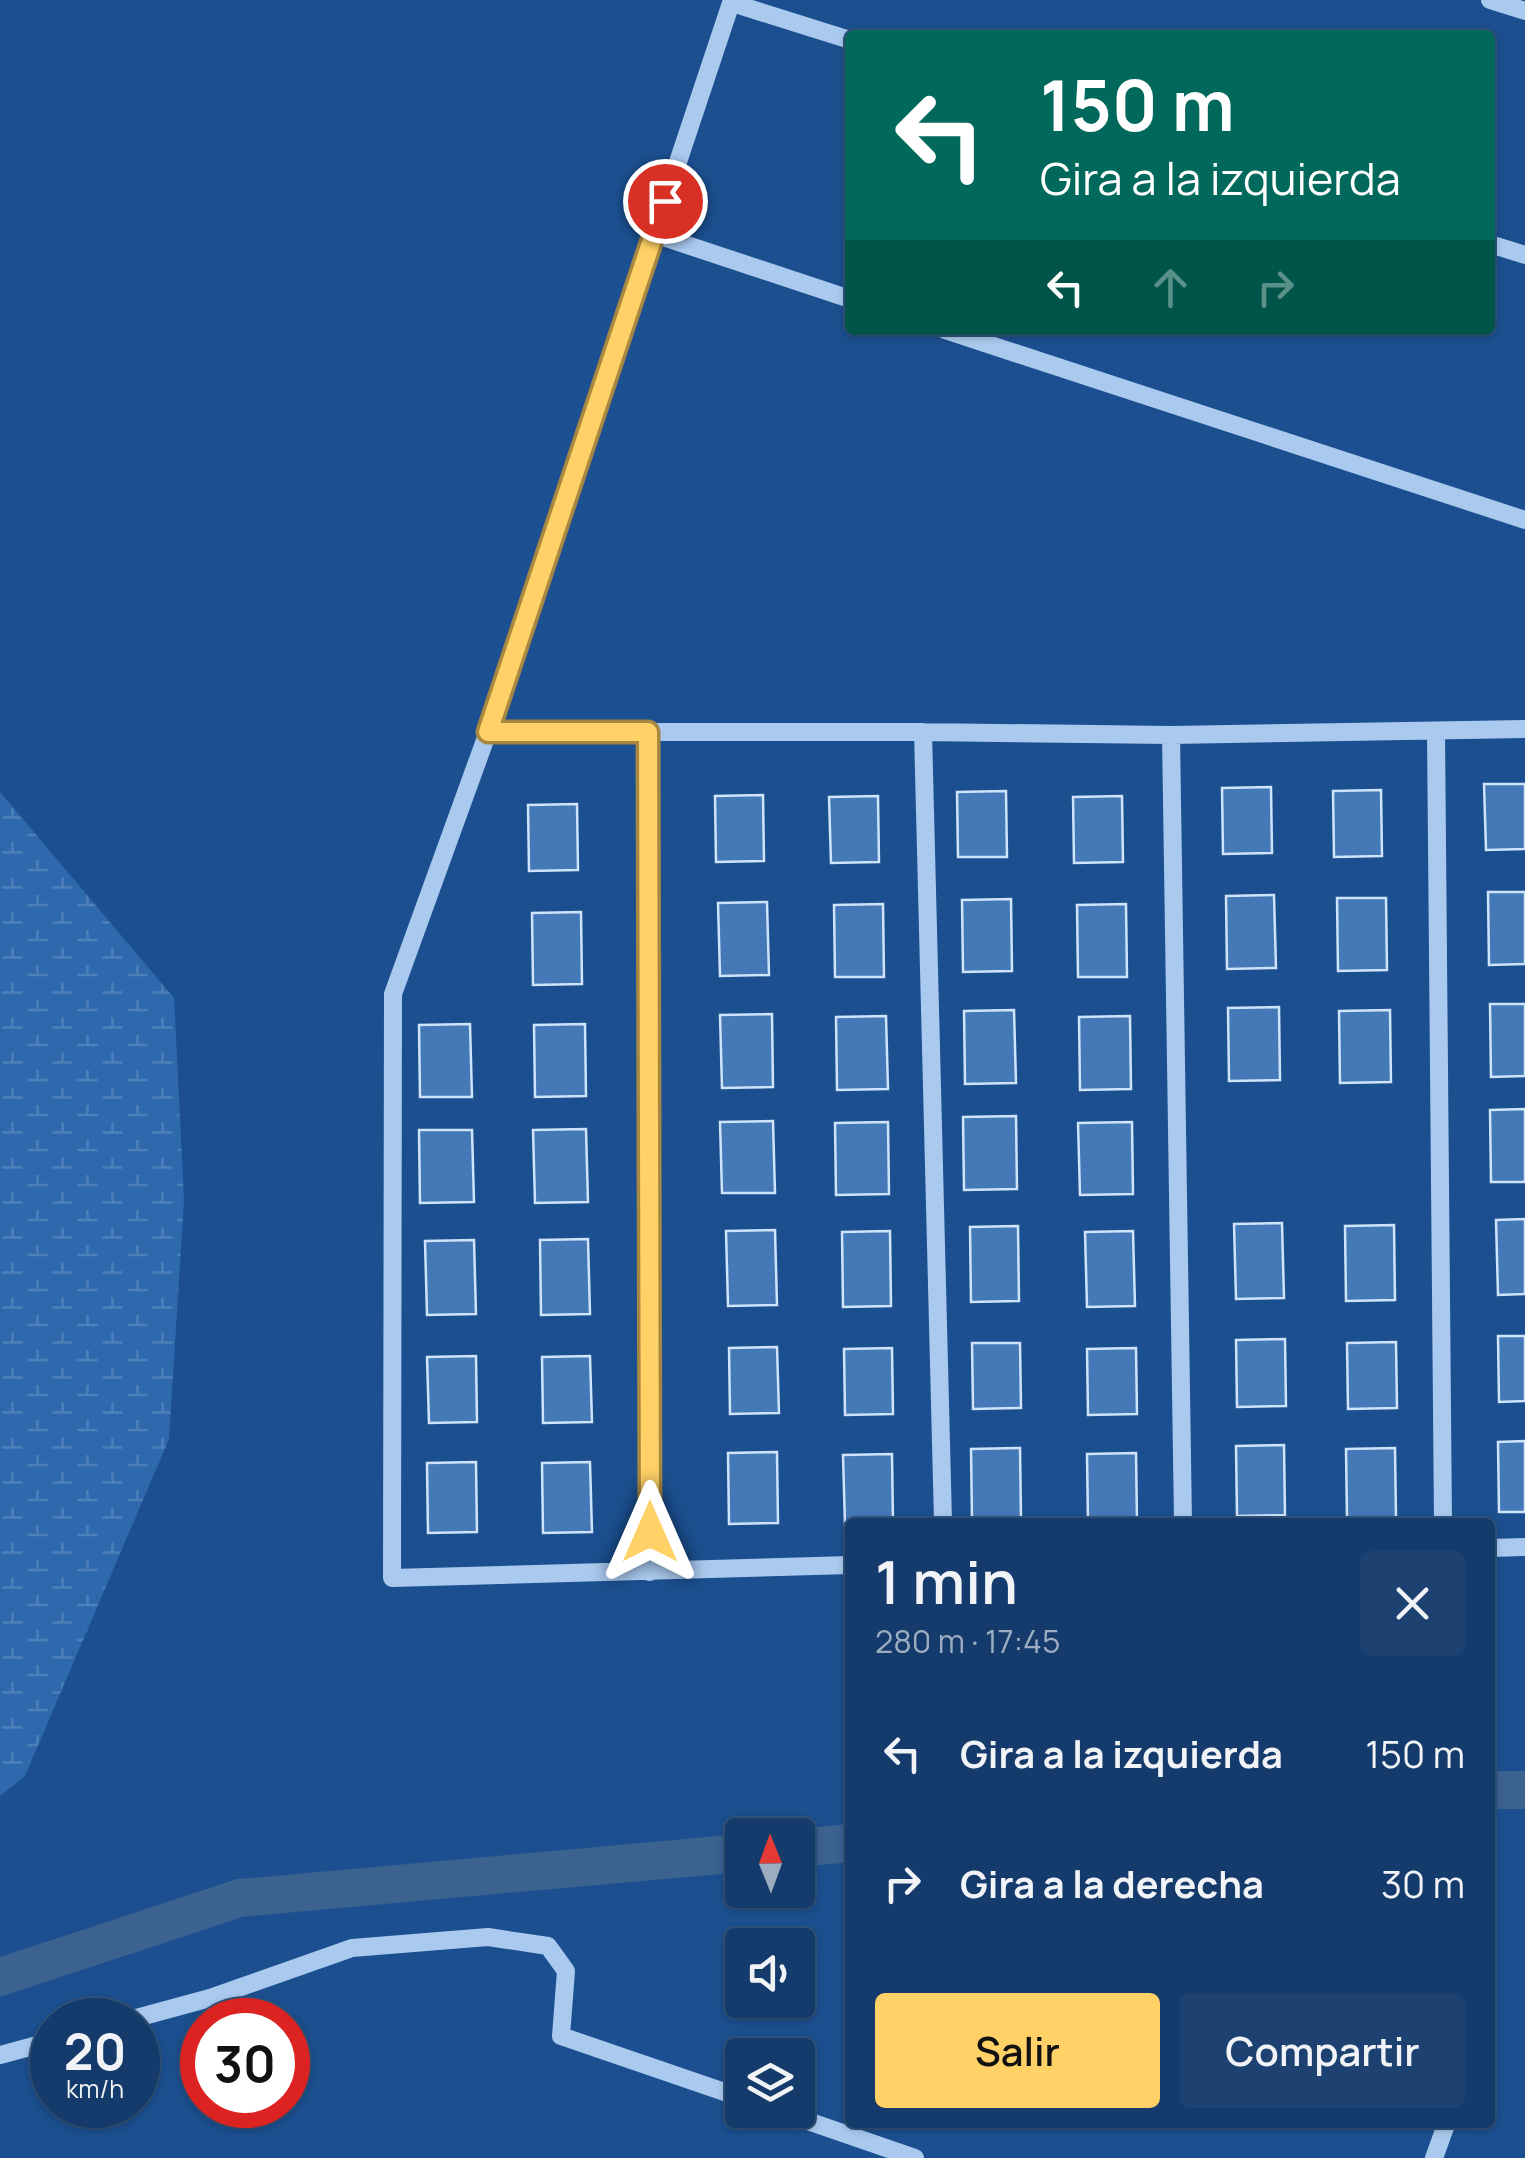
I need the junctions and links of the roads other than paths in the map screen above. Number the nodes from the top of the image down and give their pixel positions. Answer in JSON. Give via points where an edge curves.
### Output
{"nodes":[{"id":1,"x":1490,"y":0,"type":"edge"},
{"id":2,"x":732,"y":1,"type":"edge"},
{"id":3,"x":1525,"y":11,"type":"edge"},
{"id":4,"x":845,"y":38,"type":"edge"},
{"id":5,"x":654,"y":234,"type":"junction"},
{"id":6,"x":1495,"y":246,"type":"edge"},
{"id":7,"x":1525,"y":255,"type":"edge"},
{"id":8,"x":845,"y":297,"type":"edge"},
{"id":9,"x":961,"y":335,"type":"edge"},
{"id":10,"x":1525,"y":520,"type":"edge"},
{"id":11,"x":1525,"y":729,"type":"edge"},
{"id":12,"x":1436,"y":731,"type":"junction"},
{"id":13,"x":488,"y":732,"type":"junction"},
{"id":14,"x":648,"y":732,"type":"junction"},
{"id":15,"x":923,"y":732,"type":"junction"},
{"id":16,"x":1171,"y":736,"type":"junction"},
{"id":17,"x":943,"y":1518,"type":"edge"},
{"id":18,"x":1183,"y":1518,"type":"edge"},
{"id":19,"x":1442,"y":1518,"type":"edge"},
{"id":20,"x":1495,"y":1548,"type":"edge"},
{"id":21,"x":1525,"y":1548,"type":"edge"},
{"id":22,"x":845,"y":1565,"type":"edge"},
{"id":23,"x":650,"y":1572,"type":"junction"},
{"id":24,"x":160,"y":2012,"type":"edge"},
{"id":25,"x":30,"y":2047,"type":"edge"},
{"id":26,"x":0,"y":2055,"type":"edge"},
{"id":27,"x":725,"y":2092,"type":"edge"},
{"id":28,"x":815,"y":2123,"type":"edge"},
{"id":29,"x":1445,"y":2128,"type":"edge"},
{"id":30,"x":916,"y":2158,"type":"edge"},
{"id":31,"x":1434,"y":2158,"type":"edge"}],
"edges":[{"from":1,"to":3,"type":"street"},
{"from":2,"to":4,"type":"street"},
{"from":2,"to":5,"type":"street"},
{"from":5,"to":8,"type":"street"},
{"from":5,"to":13,"type":"street"},
{"from":6,"to":7,"type":"street"},
{"from":9,"to":10,"type":"street"},
{"from":11,"to":12,"type":"street"},
{"from":12,"to":16,"type":"street"},
{"from":12,"to":19,"type":"street"},
{"from":13,"to":14,"type":"street"},
{"from":13,"to":23,"type":"street","via":[[393,994],[392,1578]]},
{"from":14,"to":15,"type":"street"},
{"from":14,"to":23,"type":"street"},
{"from":15,"to":16,"type":"street"},
{"from":15,"to":17,"type":"street"},
{"from":16,"to":18,"type":"street"},
{"from":20,"to":21,"type":"street"},
{"from":22,"to":23,"type":"street"},
{"from":24,"to":27,"type":"street","via":[[352,1948],[488,1937],[548,1946],[566,1971],[560,2036]]},
{"from":25,"to":26,"type":"street"},
{"from":28,"to":30,"type":"street"},
{"from":29,"to":31,"type":"street"}]}
